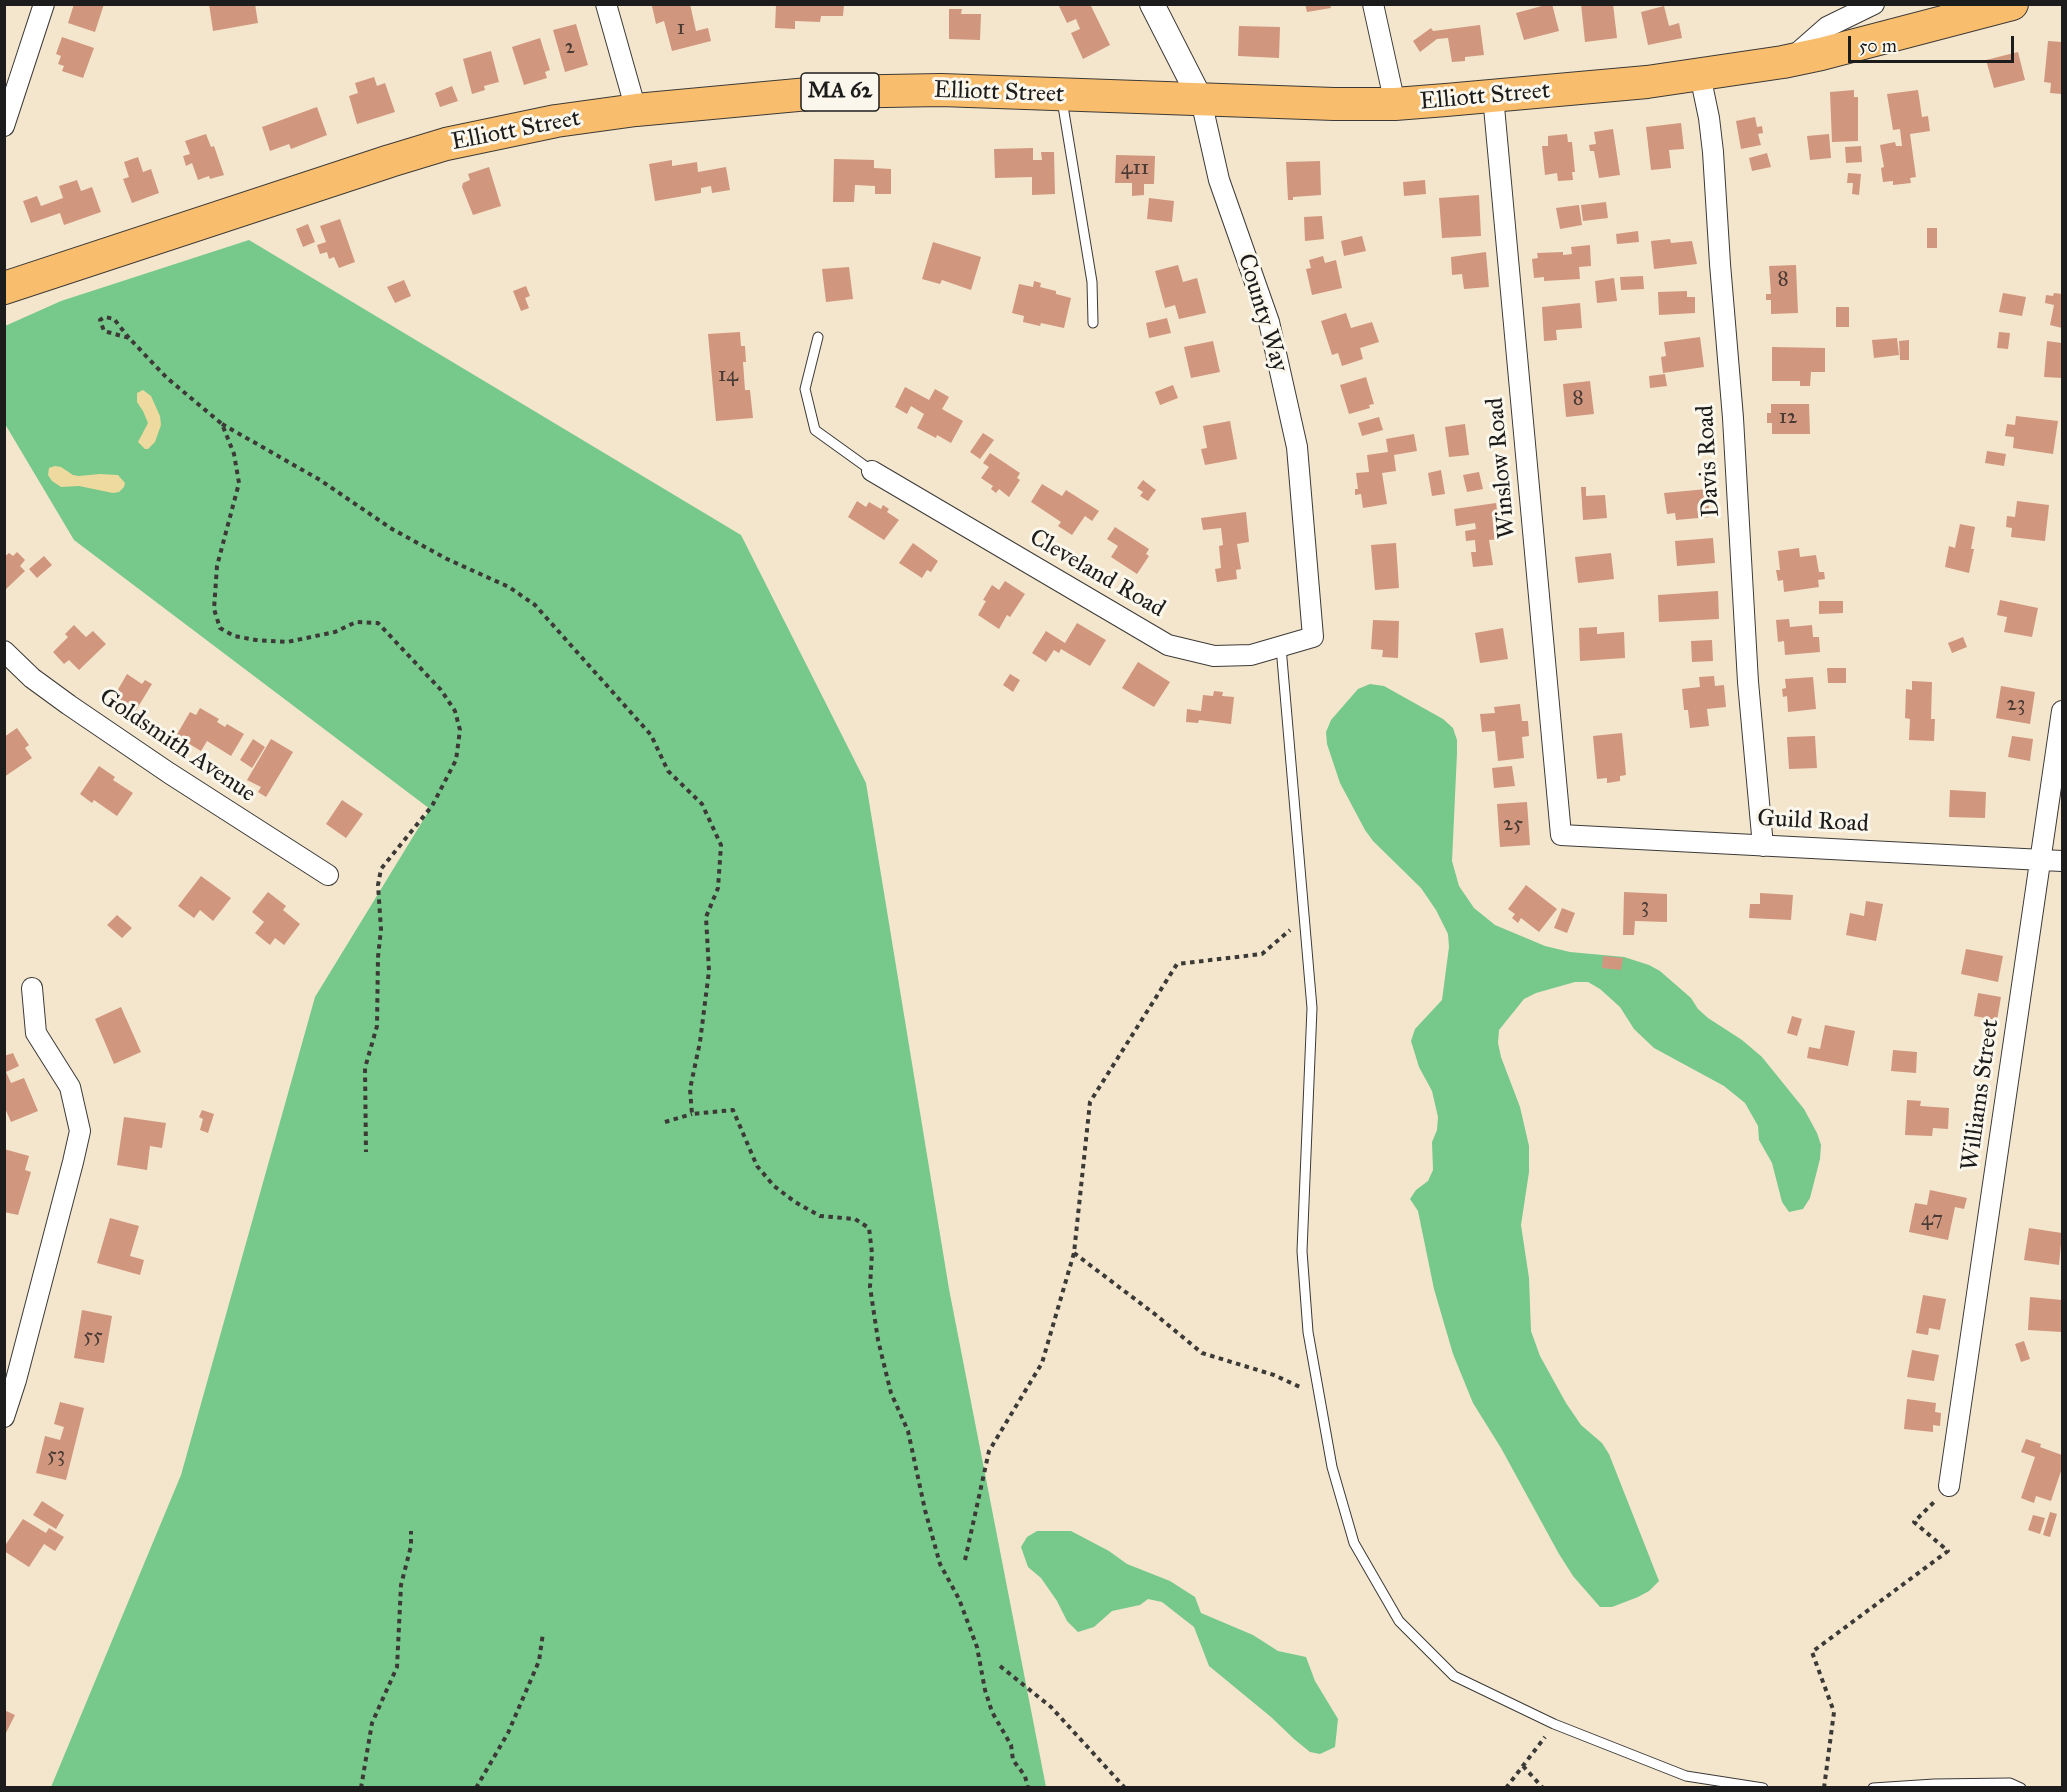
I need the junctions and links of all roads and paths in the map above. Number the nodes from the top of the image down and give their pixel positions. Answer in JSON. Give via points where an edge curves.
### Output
{"nodes":[{"id":1,"x":44,"y":4,"type":"edge"},
{"id":2,"x":606,"y":4,"type":"edge"},
{"id":3,"x":1152,"y":4,"type":"edge"},
{"id":4,"x":1373,"y":4,"type":"edge"},
{"id":5,"x":1874,"y":4,"type":"edge"},
{"id":6,"x":2012,"y":4,"type":"edge"},
{"id":7,"x":1783,"y":62,"type":"junction"},
{"id":8,"x":1700,"y":75,"type":"junction"},
{"id":9,"x":1061,"y":95,"type":"junction"},
{"id":10,"x":1493,"y":96,"type":"junction"},
{"id":11,"x":1201,"y":100,"type":"junction"},
{"id":12,"x":1395,"y":104,"type":"junction"},
{"id":13,"x":636,"y":110,"type":"junction"},
{"id":14,"x":4,"y":126,"type":"edge"},
{"id":15,"x":4,"y":288,"type":"edge"},
{"id":16,"x":1093,"y":323,"type":"dead end"},
{"id":17,"x":818,"y":337,"type":"dead end"},
{"id":18,"x":129,"y":338,"type":"junction"},
{"id":19,"x":222,"y":424,"type":"junction"},
{"id":20,"x":872,"y":471,"type":"joint"},
{"id":21,"x":1314,"y":637,"type":"joint"},
{"id":22,"x":1281,"y":647,"type":"junction"},
{"id":23,"x":4,"y":651,"type":"edge"},
{"id":24,"x":2062,"y":711,"type":"edge"},
{"id":25,"x":1562,"y":835,"type":"joint"},
{"id":26,"x":1763,"y":846,"type":"junction"},
{"id":27,"x":2041,"y":860,"type":"junction"},
{"id":28,"x":2062,"y":861,"type":"edge"},
{"id":29,"x":328,"y":875,"type":"dead end"},
{"id":30,"x":1304,"y":918,"type":"junction"},
{"id":31,"x":32,"y":988,"type":"dead end"},
{"id":32,"x":692,"y":1114,"type":"junction"},
{"id":33,"x":665,"y":1122,"type":"dead end"},
{"id":34,"x":366,"y":1152,"type":"dead end"},
{"id":35,"x":1074,"y":1252,"type":"junction"},
{"id":36,"x":1320,"y":1396,"type":"junction"},
{"id":37,"x":4,"y":1417,"type":"edge"},
{"id":38,"x":1949,"y":1486,"type":"joint"},
{"id":39,"x":411,"y":1531,"type":"dead end"},
{"id":40,"x":965,"y":1560,"type":"dead end"},
{"id":41,"x":543,"y":1633,"type":"dead end"},
{"id":42,"x":1000,"y":1666,"type":"dead end"},
{"id":43,"x":1554,"y":1724,"type":"junction"},
{"id":44,"x":1523,"y":1766,"type":"junction"},
{"id":45,"x":362,"y":1788,"type":"edge"},
{"id":46,"x":476,"y":1788,"type":"edge"},
{"id":47,"x":1028,"y":1788,"type":"edge"},
{"id":48,"x":1125,"y":1788,"type":"edge"},
{"id":49,"x":1506,"y":1788,"type":"edge"},
{"id":50,"x":1543,"y":1788,"type":"edge"},
{"id":51,"x":1763,"y":1788,"type":"edge"},
{"id":52,"x":1824,"y":1788,"type":"edge"},
{"id":53,"x":1873,"y":1788,"type":"edge"},
{"id":54,"x":2021,"y":1788,"type":"edge"}],
"edges":[{"from":1,"to":14,"type":"street"},
{"from":2,"to":13,"type":"street"},
{"from":3,"to":11,"type":"street","name":"County Way"},
{"from":4,"to":12,"type":"street"},
{"from":5,"to":7,"type":"street","via":[[1827,27]]},
{"from":6,"to":7,"type":"main road","name":"Elliott Street","number":"MA 62"},
{"from":7,"to":8,"type":"main road","name":"Elliott Street","number":"MA 62"},
{"from":8,"to":10,"type":"main road","name":"Elliott Street","number":"MA 62"},
{"from":8,"to":26,"type":"street","name":"Davis Road","via":[[1713,153],[1748,682]]},
{"from":9,"to":11,"type":"main road","name":"Elliott Street","number":"MA 62"},
{"from":9,"to":13,"type":"main road","name":"Elliott Street","number":"MA 62","via":[[941,90],[830,92]]},
{"from":9,"to":16,"type":"lane","via":[[1092,282]]},
{"from":10,"to":12,"type":"main road","name":"Elliott Street","number":"MA 62"},
{"from":10,"to":25,"type":"street","name":"Winslow Road"},
{"from":11,"to":12,"type":"main road","name":"Elliott Street","number":"MA 62"},
{"from":11,"to":21,"type":"street","name":"County Way","via":[[1219,180],[1269,322],[1297,447]]},
{"from":13,"to":15,"type":"main road","name":"Elliott Street","number":"MA 62","via":[[556,121],[446,144]]},
{"from":17,"to":20,"type":"lane","via":[[805,389],[815,430]]},
{"from":18,"to":18,"type":"path","via":[[114,319],[100,320],[104,331]]},
{"from":18,"to":19,"type":"path","via":[[167,378]]},
{"from":19,"to":32,"type":"path","via":[[320,480],[392,529],[509,587],[535,605],[651,735],[668,771],[702,804],[722,845],[718,888],[706,917],[709,971],[690,1089]]},
{"from":19,"to":34,"type":"path","via":[[234,454],[239,483],[217,566],[214,609],[220,628],[234,636],[287,642],[335,632],[356,622],[378,623],[441,690],[455,711],[460,730],[456,760],[441,791],[381,869],[377,1026],[365,1068]]},
{"from":20,"to":22,"type":"street","name":"Cleveland Road","via":[[1168,645],[1214,656],[1251,655]]},
{"from":21,"to":22,"type":"street","name":"Cleveland Road"},
{"from":22,"to":30,"type":"lane"},
{"from":23,"to":29,"type":"street","name":"Goldsmith Avenue","via":[[69,705]]},
{"from":24,"to":27,"type":"street","name":"Williams Street"},
{"from":25,"to":26,"type":"street","name":"Guild Road"},
{"from":26,"to":27,"type":"street","name":"Guild Road"},
{"from":27,"to":28,"type":"street","name":"Guild Road"},
{"from":27,"to":38,"type":"street","name":"Williams Street"},
{"from":30,"to":35,"type":"path","via":[[1262,954],[1177,963],[1090,1102]]},
{"from":30,"to":36,"type":"lane","via":[[1312,1008],[1302,1251],[1308,1332]]},
{"from":31,"to":37,"type":"street","via":[[36,1033],[70,1087],[80,1131]]},
{"from":32,"to":33,"type":"path"},
{"from":32,"to":47,"type":"path","via":[[733,1110],[757,1166],[774,1186],[820,1216],[855,1219],[869,1228],[870,1287],[891,1394],[908,1431],[940,1564],[959,1599],[976,1647],[992,1712],[1011,1745],[1013,1760],[1025,1776]]},
{"from":35,"to":36,"type":"path","via":[[1202,1353],[1274,1375]]},
{"from":35,"to":40,"type":"path","via":[[1042,1363],[989,1451]]},
{"from":36,"to":43,"type":"lane","via":[[1332,1467],[1354,1543],[1398,1621],[1454,1676]]},
{"from":38,"to":52,"type":"path","via":[[1914,1522],[1948,1551],[1812,1652],[1834,1712]]},
{"from":39,"to":45,"type":"path","via":[[401,1585],[397,1667],[372,1723]]},
{"from":41,"to":46,"type":"path","via":[[539,1661],[508,1733]]},
{"from":42,"to":48,"type":"path","via":[[1051,1707]]},
{"from":43,"to":44,"type":"path"},
{"from":43,"to":51,"type":"lane","via":[[1686,1776]]},
{"from":44,"to":49,"type":"path"},
{"from":44,"to":50,"type":"path"},
{"from":53,"to":54,"type":"lane","via":[[2000,1783]]}]}
